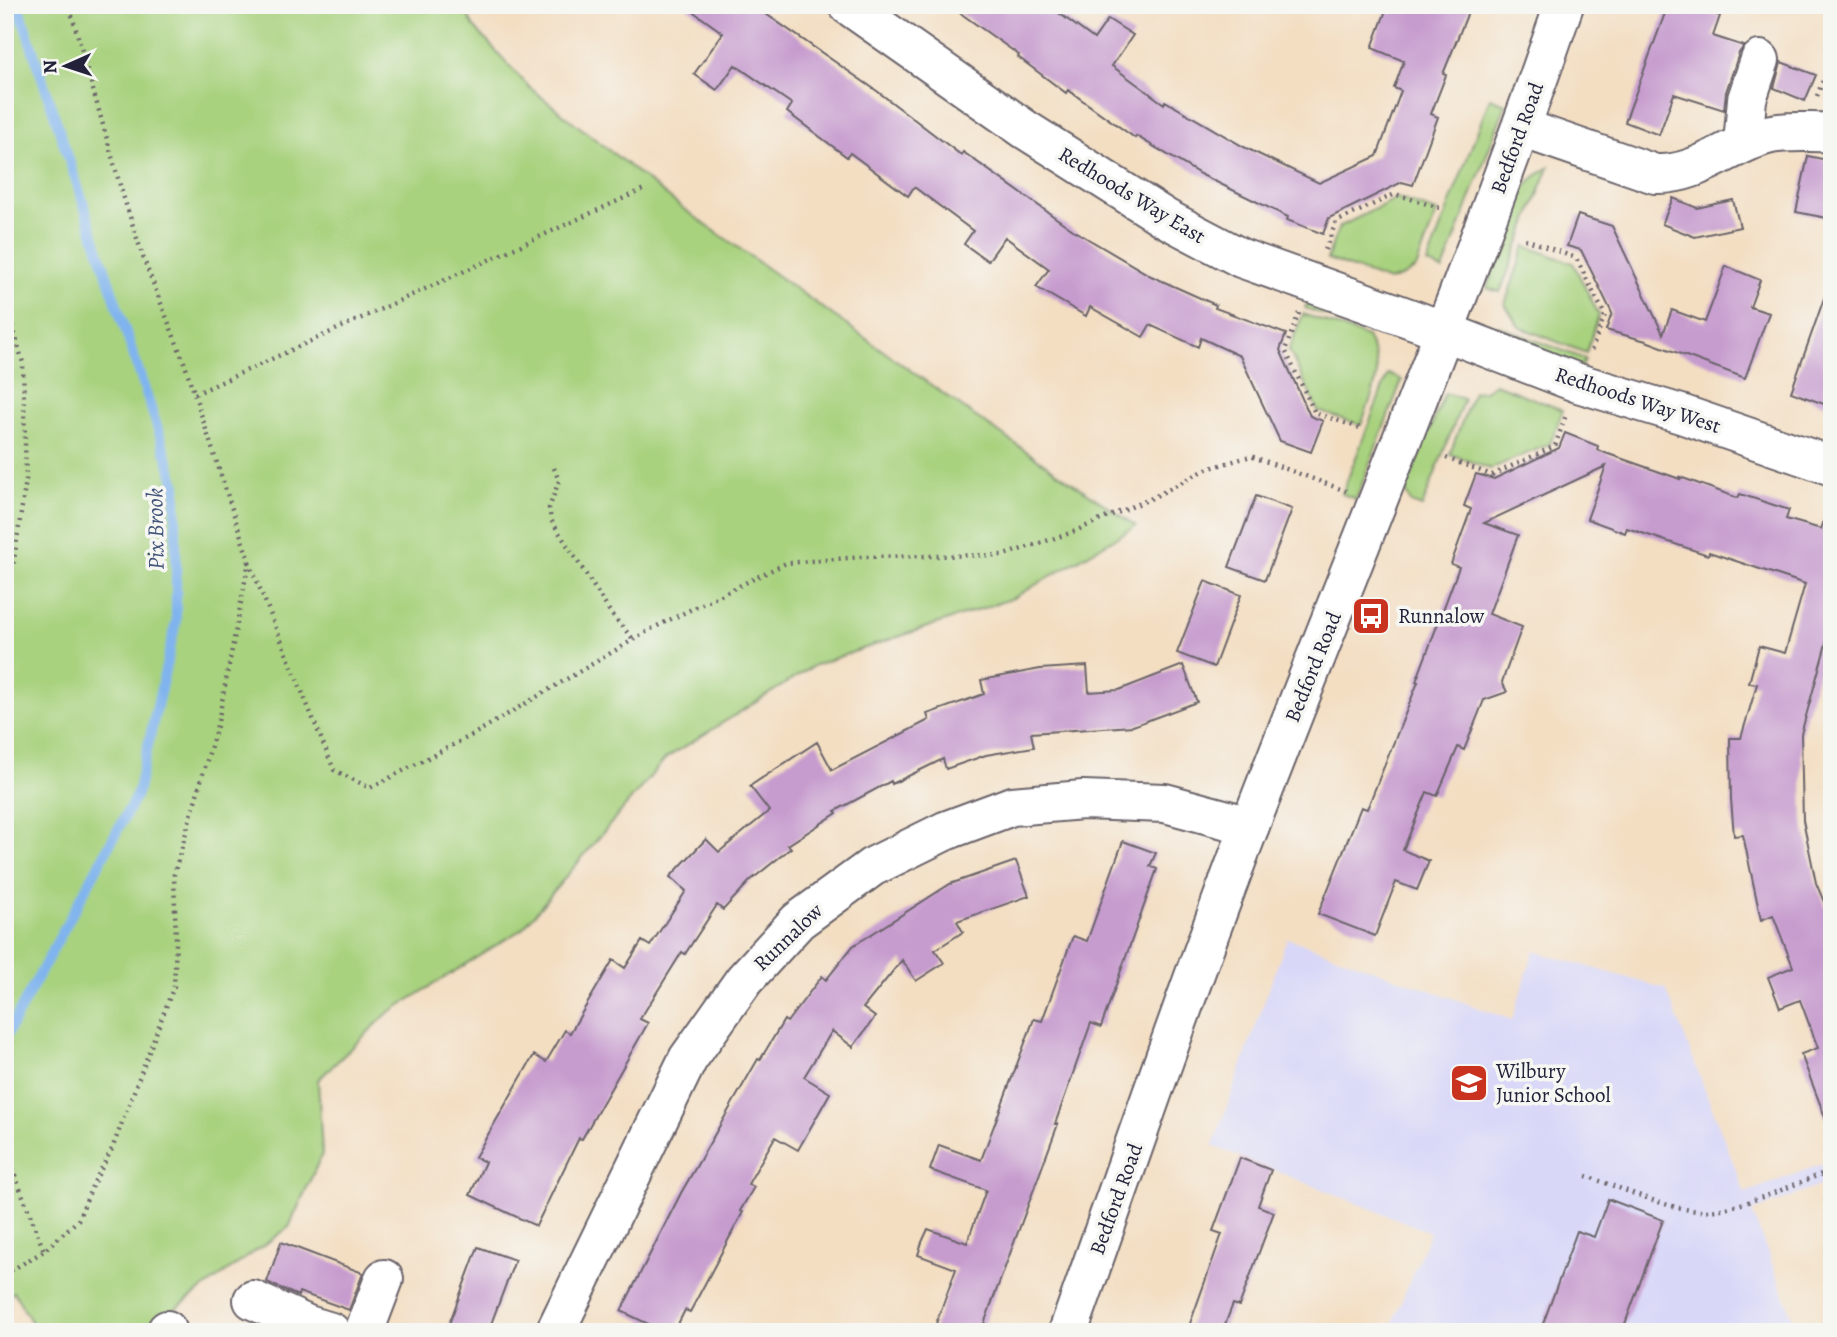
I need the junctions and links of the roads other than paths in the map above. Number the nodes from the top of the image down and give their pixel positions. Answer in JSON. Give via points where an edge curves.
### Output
{"nodes":[{"id":1,"x":848,"y":5,"type":"edge"},
{"id":2,"x":1563,"y":5,"type":"edge"},
{"id":3,"x":1760,"y":60,"type":"dead end"},
{"id":4,"x":1522,"y":128,"type":"junction"},
{"id":5,"x":1832,"y":132,"type":"edge"},
{"id":6,"x":1743,"y":144,"type":"junction"},
{"id":7,"x":1444,"y":332,"type":"junction"},
{"id":8,"x":1832,"y":466,"type":"edge"},
{"id":9,"x":1250,"y":825,"type":"junction"},
{"id":10,"x":384,"y":1279,"type":"dead end"},
{"id":11,"x":253,"y":1300,"type":"dead end"},
{"id":12,"x":314,"y":1329,"type":"edge"},
{"id":13,"x":364,"y":1332,"type":"edge"},
{"id":14,"x":555,"y":1332,"type":"edge"},
{"id":15,"x":1068,"y":1332,"type":"edge"}],
"edges":[{"from":1,"to":7,"type":"street","name":"Redhoods Way East","via":[[1026,130],[1165,218],[1241,258]]},
{"from":2,"to":4,"type":"street","name":"Bedford Road"},
{"from":3,"to":6,"type":"street","via":[[1747,99]]},
{"from":4,"to":6,"type":"street","via":[[1655,174],[1671,175],[1706,164]]},
{"from":4,"to":7,"type":"street","name":"Bedford Road"},
{"from":5,"to":6,"type":"street","via":[[1768,135]]},
{"from":7,"to":8,"type":"street","name":"Redhoods Way West","via":[[1578,383]]},
{"from":7,"to":9,"type":"street","name":"Bedford Road"},
{"from":9,"to":14,"type":"street","name":"Runnalow","via":[[1165,803],[1083,800],[1012,806],[945,831],[872,867],[798,921],[744,981],[688,1059]]},
{"from":9,"to":15,"type":"street","name":"Bedford Road"},
{"from":10,"to":13,"type":"street"},
{"from":11,"to":12,"type":"street"}]}
